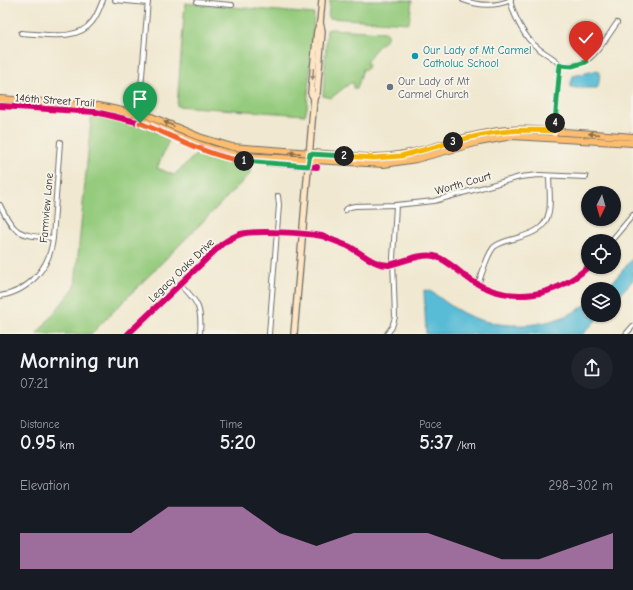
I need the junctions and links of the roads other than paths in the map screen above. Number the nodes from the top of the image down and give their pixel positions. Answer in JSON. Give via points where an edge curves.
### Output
{"nodes":[{"id":1,"x":103,"y":0,"type":"edge"},
{"id":2,"x":115,"y":0,"type":"edge"},
{"id":3,"x":322,"y":0,"type":"edge"},
{"id":4,"x":463,"y":0,"type":"edge"},
{"id":5,"x":510,"y":0,"type":"edge"},
{"id":6,"x":148,"y":2,"type":"edge"},
{"id":7,"x":197,"y":2,"type":"dead end"},
{"id":8,"x":232,"y":5,"type":"dead end"},
{"id":9,"x":617,"y":23,"type":"dead end"},
{"id":10,"x":22,"y":33,"type":"dead end"},
{"id":11,"x":560,"y":65,"type":"junction"},
{"id":12,"x":0,"y":99,"type":"edge"},
{"id":13,"x":136,"y":114,"type":"junction"},
{"id":14,"x":554,"y":135,"type":"junction"},
{"id":15,"x":633,"y":137,"type":"edge"},
{"id":16,"x":60,"y":142,"type":"dead end"},
{"id":17,"x":633,"y":143,"type":"edge"},
{"id":18,"x":309,"y":157,"type":"junction"},
{"id":19,"x":549,"y":176,"type":"junction"},
{"id":20,"x":586,"y":177,"type":"dead end"},
{"id":21,"x":278,"y":196,"type":"dead end"},
{"id":22,"x":0,"y":205,"type":"edge"},
{"id":23,"x":396,"y":206,"type":"junction"},
{"id":24,"x":345,"y":210,"type":"dead end"},
{"id":25,"x":633,"y":216,"type":"edge"},
{"id":26,"x":277,"y":233,"type":"junction"},
{"id":27,"x":303,"y":234,"type":"junction"},
{"id":28,"x":617,"y":234,"type":"edge"},
{"id":29,"x":53,"y":238,"type":"junction"},
{"id":30,"x":393,"y":264,"type":"junction"},
{"id":31,"x":581,"y":273,"type":"edge"},
{"id":32,"x":478,"y":284,"type":"junction"},
{"id":33,"x":181,"y":285,"type":"junction"},
{"id":34,"x":0,"y":296,"type":"edge"},
{"id":35,"x":633,"y":326,"type":"edge"},
{"id":36,"x":128,"y":334,"type":"edge"},
{"id":37,"x":200,"y":334,"type":"edge"},
{"id":38,"x":269,"y":334,"type":"edge"},
{"id":39,"x":294,"y":334,"type":"edge"},
{"id":40,"x":387,"y":334,"type":"edge"},
{"id":41,"x":626,"y":334,"type":"edge"}],
"edges":[{"from":1,"to":10,"type":"street","via":[[94,21],[78,33],[67,36]]},
{"from":2,"to":6,"type":"street"},
{"from":3,"to":18,"type":"street","via":[[311,93],[314,98]]},
{"from":4,"to":5,"type":"street","via":[[486,5]]},
{"from":5,"to":11,"type":"street","via":[[522,28],[533,43]]},
{"from":6,"to":13,"type":"street","via":[[140,101]]},
{"from":7,"to":8,"type":"street"},
{"from":9,"to":11,"type":"street","via":[[586,62],[572,66]]},
{"from":11,"to":14,"type":"street"},
{"from":12,"to":13,"type":"main road","via":[[99,106]]},
{"from":13,"to":18,"type":"main road","via":[[140,119],[218,151],[245,156]]},
{"from":15,"to":14,"type":"main road","one_way":true},
{"from":14,"to":17,"type":"main road"},
{"from":14,"to":18,"type":"main road","via":[[497,138],[416,160],[395,163],[367,164]]},
{"from":16,"to":29,"type":"street","name":"Farmview Lane"},
{"from":18,"to":27,"type":"street"},
{"from":19,"to":20,"type":"street","name":"Worth Court"},
{"from":19,"to":23,"type":"street","name":"Worth Court","via":[[530,175],[512,178],[434,201]]},
{"from":19,"to":32,"type":"street","via":[[549,210],[544,224],[536,231],[499,244],[493,249]]},
{"from":21,"to":26,"type":"street","via":[[280,205]]},
{"from":22,"to":29,"type":"street","via":[[10,224],[17,231],[26,235]]},
{"from":23,"to":24,"type":"street","name":"Worth Court","via":[[355,206]]},
{"from":23,"to":30,"type":"street"},
{"from":25,"to":28,"type":"street"},
{"from":26,"to":27,"type":"street","name":"Legacy Oaks Drive"},
{"from":26,"to":33,"type":"street","name":"Legacy Oaks Drive","via":[[248,233],[233,237],[222,244]]},
{"from":26,"to":38,"type":"street"},
{"from":27,"to":30,"type":"street","name":"Legacy Oaks Drive","via":[[321,236],[349,246],[379,264]]},
{"from":27,"to":39,"type":"street"},
{"from":29,"to":34,"type":"street","name":"Farmview Lane","via":[[50,254],[40,273],[22,288]]},
{"from":30,"to":32,"type":"street","via":[[425,255],[434,256]]},
{"from":30,"to":40,"type":"street","via":[[395,317]]},
{"from":31,"to":32,"type":"street","via":[[564,285],[544,293],[504,294]]},
{"from":33,"to":36,"type":"street","name":"Legacy Oaks Drive"},
{"from":33,"to":37,"type":"street","via":[[196,301],[200,310]]},
{"from":35,"to":41,"type":"street"}]}
